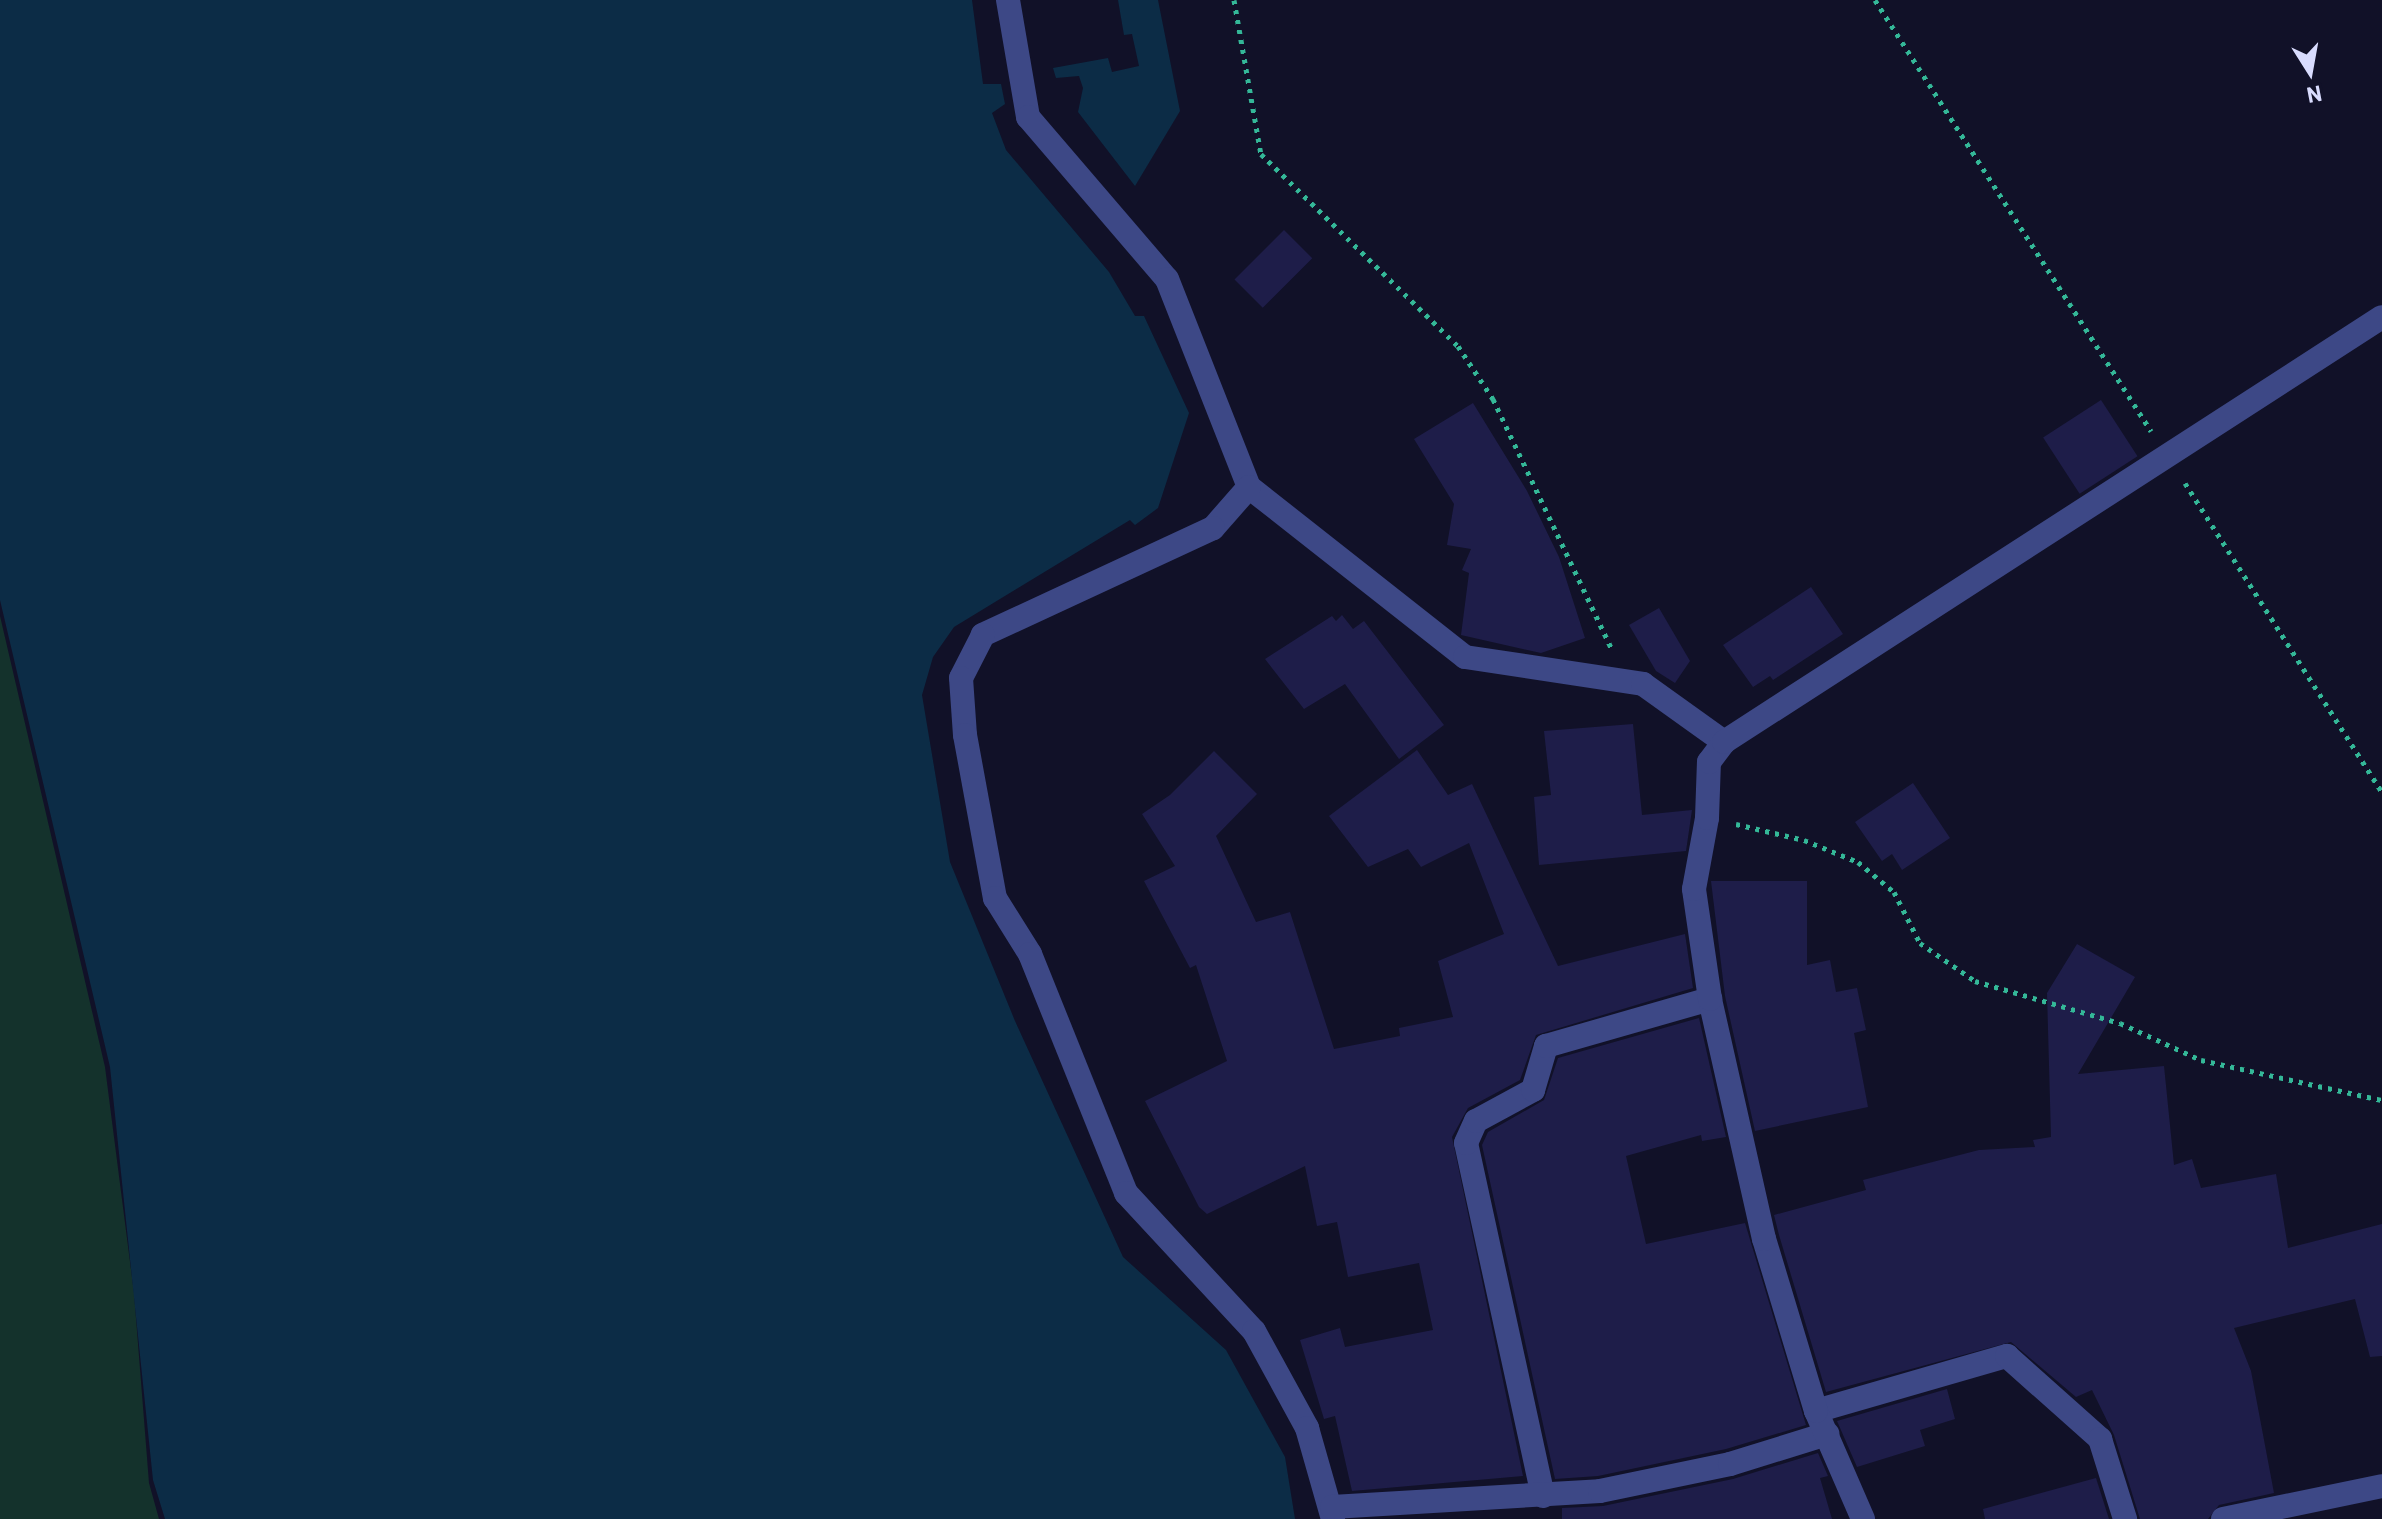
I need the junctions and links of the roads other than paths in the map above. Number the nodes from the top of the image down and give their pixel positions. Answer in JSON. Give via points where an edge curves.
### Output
{"nodes":[{"id":1,"x":1008,"y":0,"type":"edge"},
{"id":2,"x":2382,"y":317,"type":"edge"},
{"id":3,"x":1249,"y":487,"type":"junction"},
{"id":4,"x":1724,"y":742,"type":"junction"},
{"id":5,"x":1710,"y":999,"type":"junction"},
{"id":6,"x":1816,"y":1411,"type":"junction"},
{"id":7,"x":1827,"y":1434,"type":"junction"},
{"id":8,"x":2382,"y":1486,"type":"edge"},
{"id":9,"x":1543,"y":1496,"type":"junction"},
{"id":10,"x":1332,"y":1513,"type":"edge"},
{"id":11,"x":1863,"y":1519,"type":"edge"},
{"id":12,"x":2125,"y":1519,"type":"edge"},
{"id":13,"x":2223,"y":1519,"type":"edge"}],
"edges":[{"from":1,"to":3,"type":"street","via":[[1028,117],[1167,279]]},
{"from":2,"to":4,"type":"street"},
{"from":3,"to":4,"type":"street","via":[[1465,657],[1643,684]]},
{"from":3,"to":10,"type":"street","via":[[1213,528],[983,635],[961,678],[965,735],[995,898],[1030,954],[1126,1193],[1254,1331],[1307,1428]]},
{"from":4,"to":5,"type":"street","via":[[1709,762],[1707,818],[1694,889]]},
{"from":5,"to":6,"type":"street","via":[[1764,1239]]},
{"from":5,"to":9,"type":"street","via":[[1546,1046],[1533,1090],[1476,1121],[1466,1143]]},
{"from":6,"to":7,"type":"street"},
{"from":6,"to":12,"type":"street","via":[[2007,1356],[2100,1439]]},
{"from":7,"to":9,"type":"street","via":[[1730,1464],[1600,1491]]},
{"from":7,"to":11,"type":"street"},
{"from":8,"to":13,"type":"street"},
{"from":9,"to":10,"type":"street"}]}
